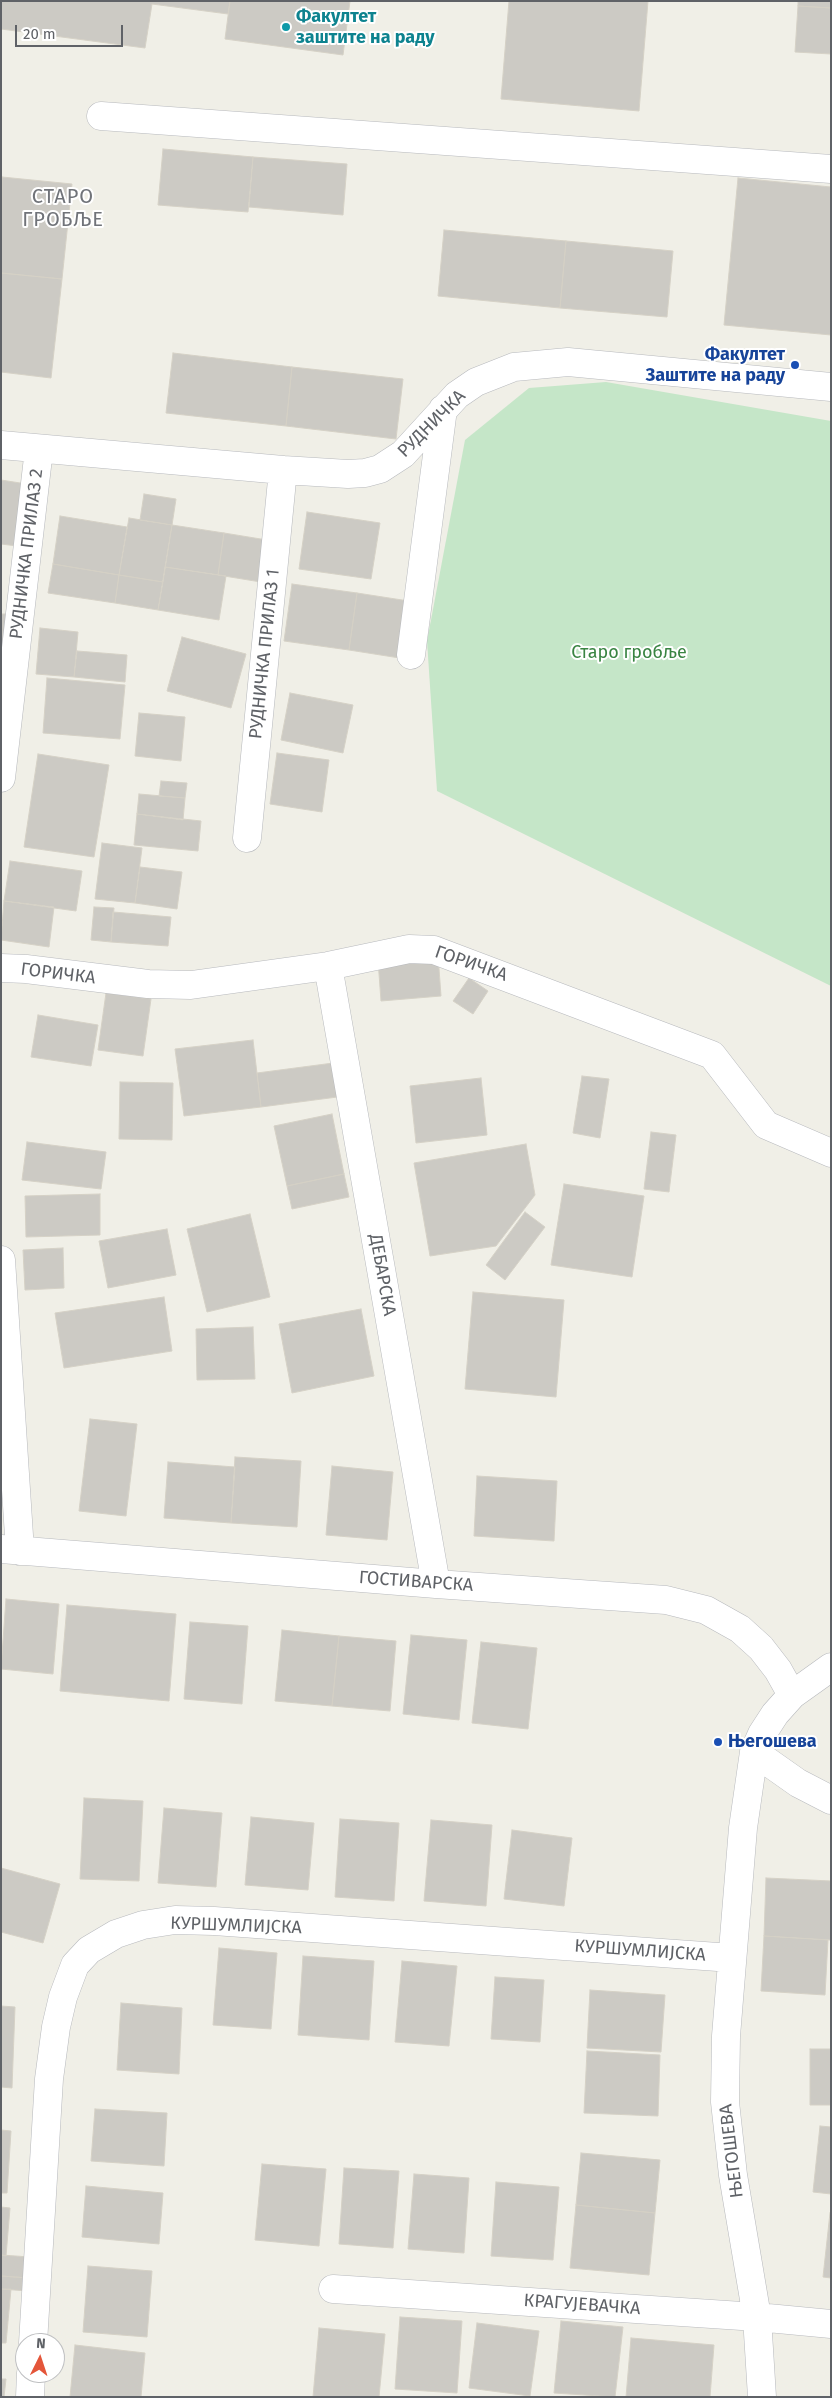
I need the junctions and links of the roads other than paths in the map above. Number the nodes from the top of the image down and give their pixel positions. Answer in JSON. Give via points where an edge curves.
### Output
{"nodes":[{"id":1,"x":101,"y":116,"type":"dead end"},
{"id":2,"x":831,"y":169,"type":"edge"},
{"id":3,"x":831,"y":387,"type":"edge"},
{"id":4,"x":443,"y":409,"type":"junction"},
{"id":5,"x":1,"y":445,"type":"edge"},
{"id":6,"x":39,"y":449,"type":"junction"},
{"id":7,"x":283,"y":470,"type":"junction"},
{"id":8,"x":411,"y":655,"type":"dead end"},
{"id":9,"x":1,"y":778,"type":"edge"},
{"id":10,"x":247,"y":838,"type":"dead end"},
{"id":11,"x":328,"y":966,"type":"junction"},
{"id":12,"x":1,"y":968,"type":"edge"},
{"id":13,"x":831,"y":1153,"type":"edge"},
{"id":14,"x":1,"y":1260,"type":"edge"},
{"id":15,"x":11,"y":1550,"type":"edge"},
{"id":16,"x":436,"y":1584,"type":"junction"},
{"id":17,"x":831,"y":1667,"type":"edge"},
{"id":18,"x":792,"y":1695,"type":"junction"},
{"id":19,"x":754,"y":1752,"type":"junction"},
{"id":20,"x":831,"y":1800,"type":"edge"},
{"id":21,"x":732,"y":1958,"type":"junction"},
{"id":22,"x":333,"y":2289,"type":"dead end"},
{"id":23,"x":757,"y":2317,"type":"junction"},
{"id":24,"x":831,"y":2324,"type":"edge"},
{"id":25,"x":34,"y":2333,"type":"edge"},
{"id":26,"x":31,"y":2383,"type":"edge"},
{"id":27,"x":30,"y":2397,"type":"edge"},
{"id":28,"x":762,"y":2397,"type":"edge"}],
"edges":[{"from":1,"to":2,"type":"street"},
{"from":3,"to":4,"type":"street","name":"РУДНИЧКА","via":[[568,362],[541,363],[514,367],[489,376],[457,395]]},
{"from":4,"to":7,"type":"street","name":"РУДНИЧКА","via":[[403,454],[380,470],[348,474]]},
{"from":4,"to":8,"type":"street"},
{"from":5,"to":6,"type":"street","name":"РУДНИЧКА"},
{"from":6,"to":7,"type":"street","name":"РУДНИЧКА"},
{"from":6,"to":9,"type":"street","name":"РУДНИЧКА ПРИЛАЗ 2"},
{"from":7,"to":10,"type":"street","name":"РУДНИЧКА ПРИЛАЗ 1"},
{"from":11,"to":12,"type":"street","name":"ГОРИЧКА","via":[[191,986]]},
{"from":11,"to":13,"type":"street","name":"ГОРИЧКА","via":[[409,949],[445,952],[712,1055],[766,1126]]},
{"from":11,"to":16,"type":"street","name":"ДЕБАРСКА"},
{"from":14,"to":15,"type":"street"},
{"from":15,"to":16,"type":"street","name":"ГОСТИВАРСКА"},
{"from":16,"to":18,"type":"street","name":"ГОСТИВАРСКА","via":[[630,1596],[693,1606],[720,1616],[740,1629],[761,1648]]},
{"from":17,"to":18,"type":"street","name":"ЊЕГОШЕВА"},
{"from":18,"to":19,"type":"street","name":"ЊЕГОШЕВА","via":[[775,1714]]},
{"from":19,"to":20,"type":"street","via":[[798,1783]]},
{"from":19,"to":21,"type":"street","name":"ЊЕГОШЕВА","via":[[743,1828]]},
{"from":21,"to":23,"type":"street","name":"ЊЕГОШЕВА","via":[[725,2102],[733,2175]]},
{"from":21,"to":25,"type":"street","name":"КУРШУМЛИЈСКА","via":[[214,1921],[175,1920],[143,1925],[116,1934],[89,1950],[74,1965],[56,2027],[48,2089]]},
{"from":22,"to":23,"type":"street","name":"КРАГУЈЕВАЧКА"},
{"from":23,"to":24,"type":"street","name":"КРАГУЈЕВАЧКА"},
{"from":23,"to":28,"type":"street","name":"ЊЕГОШЕВА"},
{"from":26,"to":27,"type":"street"}]}
